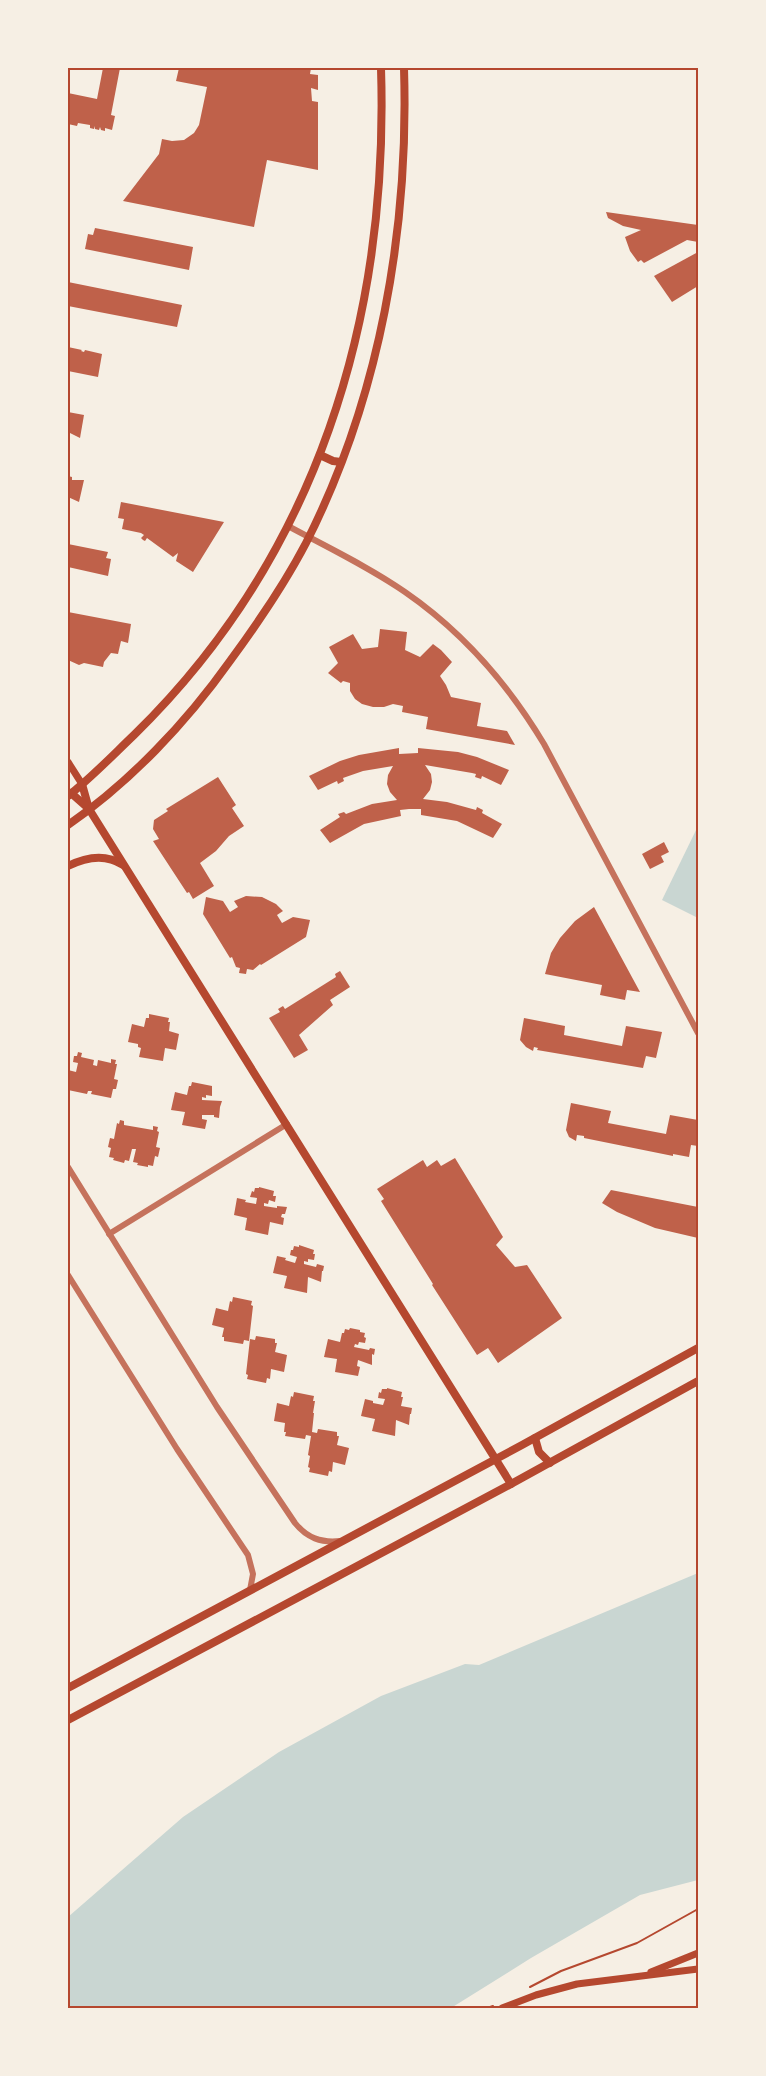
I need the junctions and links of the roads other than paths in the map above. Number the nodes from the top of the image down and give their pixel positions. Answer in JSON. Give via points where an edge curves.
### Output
{"nodes":[{"id":1,"x":381,"y":68,"type":"edge"},
{"id":2,"x":404,"y":68,"type":"edge"},
{"id":3,"x":320,"y":455,"type":"junction"},
{"id":4,"x":341,"y":462,"type":"junction"},
{"id":5,"x":288,"y":526,"type":"junction"},
{"id":6,"x":308,"y":537,"type":"junction"},
{"id":7,"x":68,"y":762,"type":"edge"},
{"id":8,"x":82,"y":784,"type":"junction"},
{"id":9,"x":69,"y":792,"type":"edge"},
{"id":10,"x":90,"y":809,"type":"junction"},
{"id":11,"x":68,"y":825,"type":"edge"},
{"id":12,"x":124,"y":865,"type":"junction"},
{"id":13,"x":68,"y":866,"type":"edge"},
{"id":14,"x":699,"y":1033,"type":"edge"},
{"id":15,"x":287,"y":1124,"type":"junction"},
{"id":16,"x":68,"y":1167,"type":"edge"},
{"id":17,"x":109,"y":1234,"type":"junction"},
{"id":18,"x":68,"y":1275,"type":"edge"},
{"id":19,"x":699,"y":1348,"type":"edge"},
{"id":20,"x":699,"y":1381,"type":"edge"},
{"id":21,"x":535,"y":1438,"type":"junction"},
{"id":22,"x":496,"y":1459,"type":"junction"},
{"id":23,"x":550,"y":1463,"type":"junction"},
{"id":24,"x":511,"y":1484,"type":"junction"},
{"id":25,"x":344,"y":1540,"type":"junction"},
{"id":26,"x":250,"y":1590,"type":"junction"},
{"id":27,"x":68,"y":1688,"type":"edge"},
{"id":28,"x":68,"y":1720,"type":"edge"},
{"id":29,"x":699,"y":1953,"type":"edge"},
{"id":30,"x":699,"y":1969,"type":"edge"},
{"id":31,"x":643,"y":1976,"type":"junction"},
{"id":32,"x":499,"y":2006,"type":"edge"}],
"edges":[{"from":1,"to":3,"type":"main road","via":[[380,168],[371,256],[353,345]]},
{"from":2,"to":4,"type":"main road","via":[[402,188],[392,267],[379,337]]},
{"from":3,"to":4,"type":"main road"},
{"from":3,"to":5,"type":"main road"},
{"from":4,"to":6,"type":"main road"},
{"from":5,"to":6,"type":"street"},
{"from":5,"to":8,"type":"main road","via":[[250,594],[205,657],[159,710]]},
{"from":6,"to":10,"type":"main road","via":[[269,606],[218,678],[145,759]]},
{"from":6,"to":14,"type":"street","via":[[417,600],[462,638],[503,683],[549,754]]},
{"from":7,"to":8,"type":"main road"},
{"from":8,"to":9,"type":"main road"},
{"from":8,"to":10,"type":"main road"},
{"from":9,"to":10,"type":"main road"},
{"from":10,"to":11,"type":"main road"},
{"from":10,"to":12,"type":"main road"},
{"from":12,"to":13,"type":"main road","via":[[101,857]]},
{"from":12,"to":15,"type":"main road"},
{"from":15,"to":17,"type":"street"},
{"from":15,"to":22,"type":"main road"},
{"from":16,"to":17,"type":"street"},
{"from":17,"to":25,"type":"street","via":[[223,1416],[300,1529],[318,1540]]},
{"from":18,"to":26,"type":"street","via":[[248,1555],[253,1574]]},
{"from":19,"to":21,"type":"main road"},
{"from":20,"to":23,"type":"main road"},
{"from":21,"to":22,"type":"main road"},
{"from":21,"to":23,"type":"main road","via":[[540,1455]]},
{"from":22,"to":24,"type":"main road"},
{"from":22,"to":25,"type":"main road"},
{"from":23,"to":24,"type":"main road"},
{"from":24,"to":28,"type":"main road"},
{"from":25,"to":26,"type":"main road"},
{"from":26,"to":27,"type":"main road"},
{"from":29,"to":31,"type":"main road"},
{"from":30,"to":31,"type":"main road"},
{"from":31,"to":32,"type":"main road","via":[[566,1986]]}]}
